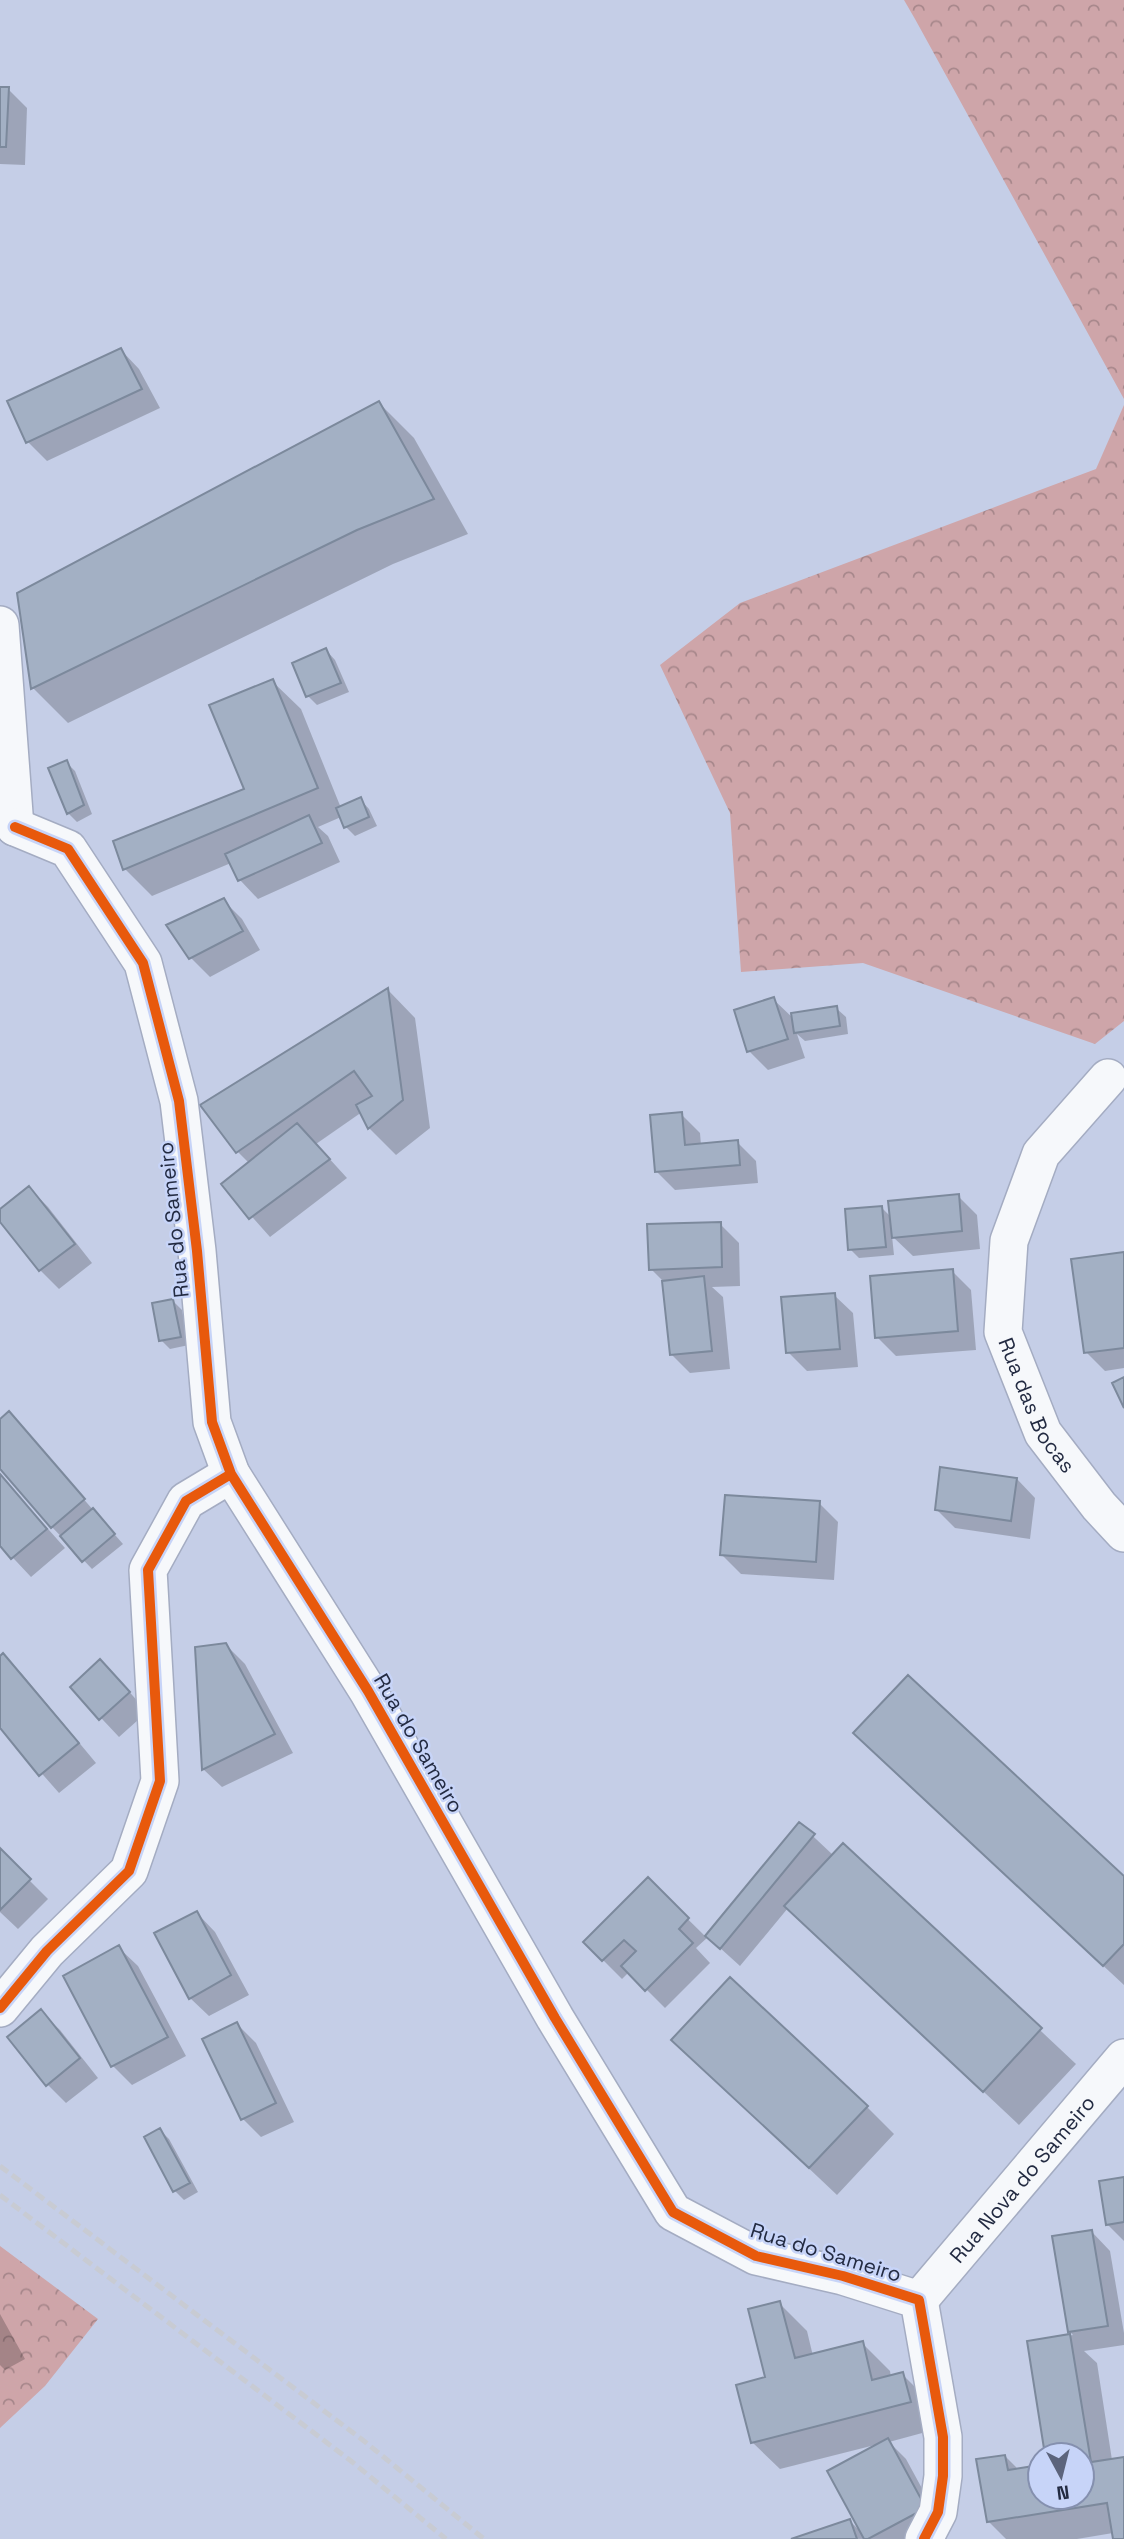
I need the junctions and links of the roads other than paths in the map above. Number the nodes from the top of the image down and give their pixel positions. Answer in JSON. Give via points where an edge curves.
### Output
{"nodes":[{"id":1,"x":0,"y":625,"type":"edge"},
{"id":2,"x":8,"y":832,"type":"edge"},
{"id":3,"x":1108,"y":1078,"type":"dead end"},
{"id":4,"x":231,"y":1474,"type":"junction"},
{"id":5,"x":1124,"y":1533,"type":"edge"},
{"id":6,"x":0,"y":2008,"type":"edge"},
{"id":7,"x":1124,"y":2058,"type":"edge"},
{"id":8,"x":919,"y":2300,"type":"junction"},
{"id":9,"x":924,"y":2539,"type":"edge"}],
"edges":[{"from":1,"to":2,"type":"street"},
{"from":2,"to":4,"type":"street","name":"Rua do Sameiro","via":[[68,849],[143,963],[179,1101],[212,1422]]},
{"from":3,"to":5,"type":"street","name":"Rua das Bocas","via":[[1041,1154],[1009,1241],[1003,1332],[1044,1433]]},
{"from":4,"to":6,"type":"street","via":[[186,1501],[148,1570],[159,1781],[129,1871],[47,1951]]},
{"from":4,"to":8,"type":"street","name":"Rua do Sameiro","via":[[368,1691],[555,2018],[673,2212],[756,2256]]},
{"from":7,"to":8,"type":"street","name":"Rua Nova do Sameiro"},
{"from":8,"to":9,"type":"street","name":"Rua do Sameiro","via":[[943,2450],[938,2512]]}]}
